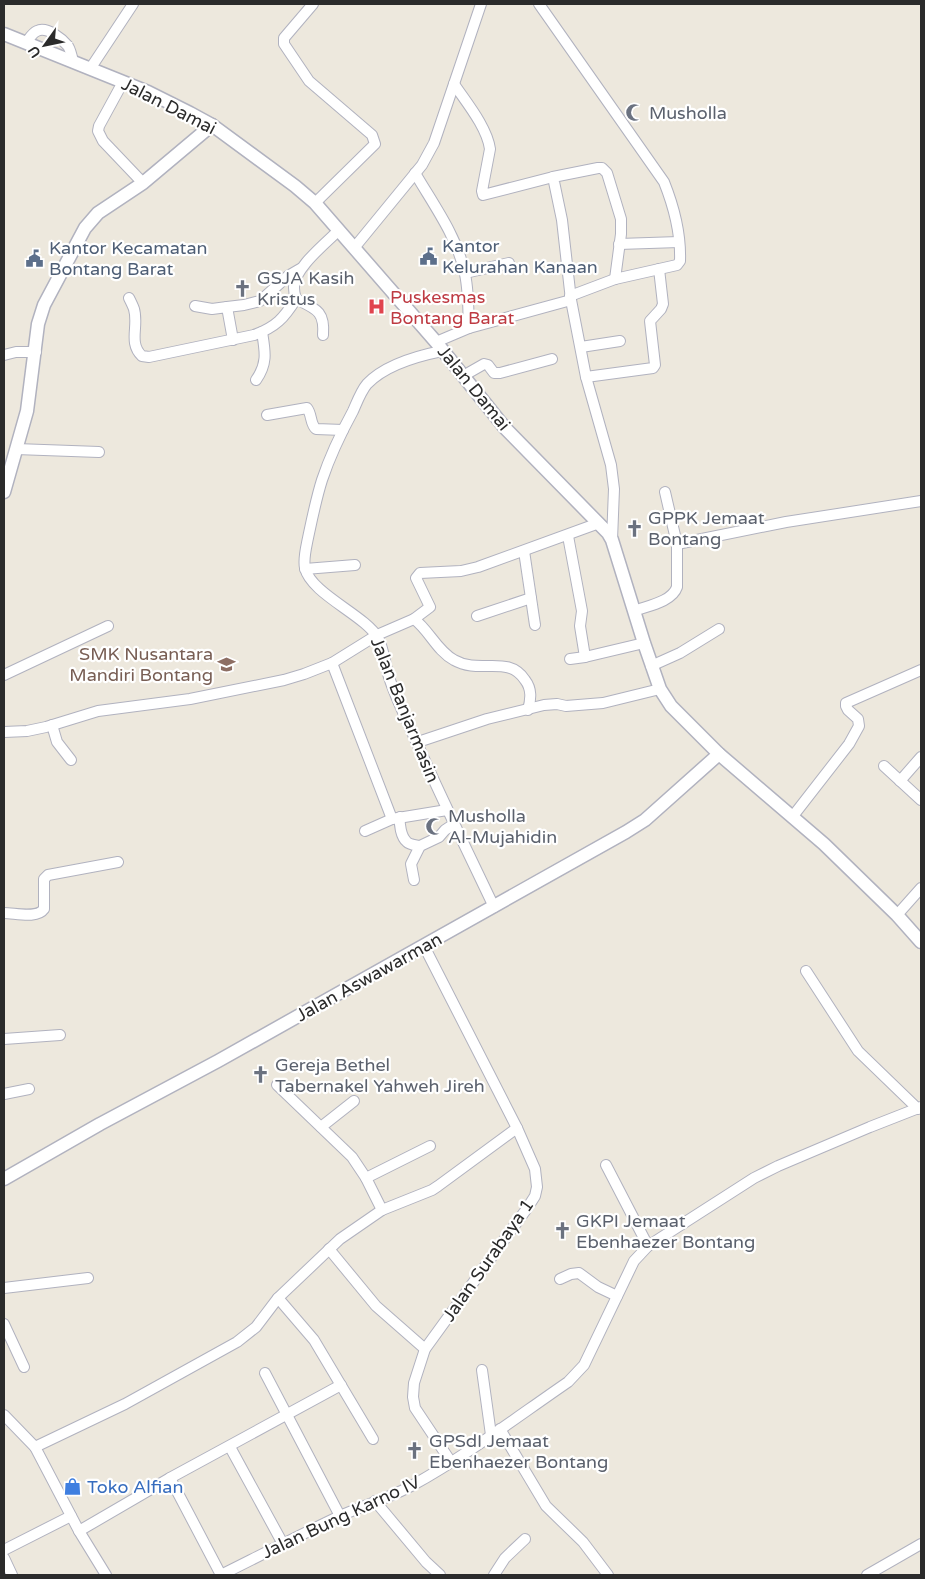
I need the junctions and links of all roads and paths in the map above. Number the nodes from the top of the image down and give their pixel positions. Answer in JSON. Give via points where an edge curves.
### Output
{"nodes":[{"id":1,"x":314,"y":4,"type":"edge"},
{"id":2,"x":481,"y":4,"type":"edge"},
{"id":3,"x":539,"y":4,"type":"edge"},
{"id":4,"x":129,"y":6,"type":"edge"},
{"id":5,"x":4,"y":34,"type":"edge"},
{"id":6,"x":26,"y":42,"type":"junction"},
{"id":7,"x":74,"y":62,"type":"junction"},
{"id":8,"x":90,"y":69,"type":"junction"},
{"id":9,"x":123,"y":82,"type":"junction"},
{"id":10,"x":454,"y":84,"type":"junction"},
{"id":11,"x":212,"y":125,"type":"junction"},
{"id":12,"x":415,"y":173,"type":"junction"},
{"id":13,"x":553,"y":177,"type":"junction"},
{"id":14,"x":142,"y":184,"type":"junction"},
{"id":15,"x":315,"y":203,"type":"junction"},
{"id":16,"x":347,"y":240,"type":"junction"},
{"id":17,"x":679,"y":242,"type":"junction"},
{"id":18,"x":619,"y":244,"type":"junction"},
{"id":19,"x":510,"y":263,"type":"dead end"},
{"id":20,"x":300,"y":269,"type":"junction"},
{"id":21,"x":659,"y":269,"type":"junction"},
{"id":22,"x":465,"y":273,"type":"junction"},
{"id":23,"x":614,"y":279,"type":"junction"},
{"id":24,"x":129,"y":298,"type":"dead end"},
{"id":25,"x":571,"y":298,"type":"junction"},
{"id":26,"x":296,"y":299,"type":"junction"},
{"id":27,"x":195,"y":306,"type":"dead end"},
{"id":28,"x":227,"y":307,"type":"junction"},
{"id":29,"x":469,"y":328,"type":"junction"},
{"id":30,"x":262,"y":332,"type":"junction"},
{"id":31,"x":323,"y":335,"type":"dead end"},
{"id":32,"x":234,"y":340,"type":"junction"},
{"id":33,"x":620,"y":341,"type":"dead end"},
{"id":34,"x":439,"y":347,"type":"junction"},
{"id":35,"x":581,"y":347,"type":"junction"},
{"id":36,"x":36,"y":352,"type":"junction"},
{"id":37,"x":4,"y":355,"type":"edge"},
{"id":38,"x":552,"y":358,"type":"dead end"},
{"id":39,"x":463,"y":376,"type":"junction"},
{"id":40,"x":586,"y":376,"type":"junction"},
{"id":41,"x":256,"y":380,"type":"dead end"},
{"id":42,"x":266,"y":415,"type":"dead end"},
{"id":43,"x":342,"y":430,"type":"junction"},
{"id":44,"x":16,"y":449,"type":"junction"},
{"id":45,"x":99,"y":452,"type":"dead end"},
{"id":46,"x":4,"y":492,"type":"edge"},
{"id":47,"x":665,"y":492,"type":"dead end"},
{"id":48,"x":921,"y":501,"type":"edge"},
{"id":49,"x":598,"y":523,"type":"junction"},
{"id":50,"x":568,"y":536,"type":"junction"},
{"id":51,"x":612,"y":540,"type":"junction"},
{"id":52,"x":676,"y":544,"type":"junction"},
{"id":53,"x":524,"y":551,"type":"junction"},
{"id":54,"x":355,"y":565,"type":"dead end"},
{"id":55,"x":305,"y":569,"type":"junction"},
{"id":56,"x":531,"y":598,"type":"junction"},
{"id":57,"x":634,"y":611,"type":"junction"},
{"id":58,"x":477,"y":616,"type":"dead end"},
{"id":59,"x":415,"y":618,"type":"junction"},
{"id":60,"x":535,"y":625,"type":"dead end"},
{"id":61,"x":108,"y":626,"type":"dead end"},
{"id":62,"x":719,"y":629,"type":"dead end"},
{"id":63,"x":376,"y":636,"type":"junction"},
{"id":64,"x":644,"y":643,"type":"junction"},
{"id":65,"x":585,"y":657,"type":"junction"},
{"id":66,"x":570,"y":659,"type":"dead end"},
{"id":67,"x":332,"y":663,"type":"junction"},
{"id":68,"x":651,"y":666,"type":"junction"},
{"id":69,"x":921,"y":670,"type":"edge"},
{"id":70,"x":4,"y":675,"type":"edge"},
{"id":71,"x":660,"y":689,"type":"junction"},
{"id":72,"x":530,"y":709,"type":"junction"},
{"id":73,"x":52,"y":726,"type":"junction"},
{"id":74,"x":4,"y":732,"type":"edge"},
{"id":75,"x":418,"y":742,"type":"junction"},
{"id":76,"x":719,"y":754,"type":"junction"},
{"id":77,"x":921,"y":757,"type":"edge"},
{"id":78,"x":70,"y":760,"type":"dead end"},
{"id":79,"x":884,"y":766,"type":"dead end"},
{"id":80,"x":900,"y":781,"type":"junction"},
{"id":81,"x":921,"y":800,"type":"edge"},
{"id":82,"x":447,"y":810,"type":"junction"},
{"id":83,"x":793,"y":816,"type":"junction"},
{"id":84,"x":396,"y":818,"type":"junction"},
{"id":85,"x":454,"y":824,"type":"junction"},
{"id":86,"x":365,"y":830,"type":"dead end"},
{"id":87,"x":420,"y":846,"type":"junction"},
{"id":88,"x":118,"y":862,"type":"dead end"},
{"id":89,"x":414,"y":880,"type":"dead end"},
{"id":90,"x":921,"y":888,"type":"edge"},
{"id":91,"x":494,"y":907,"type":"junction"},
{"id":92,"x":4,"y":912,"type":"edge"},
{"id":93,"x":897,"y":915,"type":"junction"},
{"id":94,"x":921,"y":942,"type":"edge"},
{"id":95,"x":424,"y":946,"type":"junction"},
{"id":96,"x":806,"y":971,"type":"dead end"},
{"id":97,"x":60,"y":1035,"type":"dead end"},
{"id":98,"x":4,"y":1039,"type":"edge"},
{"id":99,"x":278,"y":1085,"type":"dead end"},
{"id":100,"x":29,"y":1089,"type":"dead end"},
{"id":101,"x":4,"y":1094,"type":"edge"},
{"id":102,"x":354,"y":1101,"type":"dead end"},
{"id":103,"x":920,"y":1108,"type":"edge"},
{"id":104,"x":321,"y":1127,"type":"junction"},
{"id":105,"x":516,"y":1128,"type":"junction"},
{"id":106,"x":430,"y":1146,"type":"dead end"},
{"id":107,"x":606,"y":1165,"type":"dead end"},
{"id":108,"x":366,"y":1178,"type":"junction"},
{"id":109,"x":4,"y":1179,"type":"edge"},
{"id":110,"x":382,"y":1210,"type":"junction"},
{"id":111,"x":648,"y":1246,"type":"junction"},
{"id":112,"x":329,"y":1249,"type":"junction"},
{"id":113,"x":88,"y":1278,"type":"dead end"},
{"id":114,"x":560,"y":1279,"type":"dead end"},
{"id":115,"x":4,"y":1288,"type":"edge"},
{"id":116,"x":617,"y":1296,"type":"junction"},
{"id":117,"x":278,"y":1298,"type":"junction"},
{"id":118,"x":4,"y":1324,"type":"edge"},
{"id":119,"x":425,"y":1349,"type":"junction"},
{"id":120,"x":24,"y":1367,"type":"dead end"},
{"id":121,"x":482,"y":1370,"type":"dead end"},
{"id":122,"x":265,"y":1373,"type":"dead end"},
{"id":123,"x":341,"y":1384,"type":"junction"},
{"id":124,"x":288,"y":1414,"type":"junction"},
{"id":125,"x":4,"y":1415,"type":"edge"},
{"id":126,"x":500,"y":1429,"type":"junction"},
{"id":127,"x":491,"y":1436,"type":"junction"},
{"id":128,"x":373,"y":1440,"type":"dead end"},
{"id":129,"x":35,"y":1447,"type":"junction"},
{"id":130,"x":230,"y":1447,"type":"junction"},
{"id":131,"x":451,"y":1462,"type":"junction"},
{"id":132,"x":170,"y":1478,"type":"junction"},
{"id":133,"x":375,"y":1501,"type":"junction"},
{"id":134,"x":71,"y":1516,"type":"junction"},
{"id":135,"x":340,"y":1516,"type":"junction"},
{"id":136,"x":79,"y":1531,"type":"junction"},
{"id":137,"x":525,"y":1539,"type":"dead end"},
{"id":138,"x":283,"y":1544,"type":"junction"},
{"id":139,"x":921,"y":1544,"type":"edge"},
{"id":140,"x":4,"y":1550,"type":"edge"},
{"id":141,"x":4,"y":1558,"type":"edge"},
{"id":142,"x":12,"y":1575,"type":"edge"},
{"id":143,"x":106,"y":1575,"type":"edge"},
{"id":144,"x":221,"y":1575,"type":"edge"},
{"id":145,"x":440,"y":1575,"type":"edge"},
{"id":146,"x":494,"y":1575,"type":"edge"},
{"id":147,"x":608,"y":1575,"type":"edge"},
{"id":148,"x":867,"y":1575,"type":"edge"}],
"edges":[{"from":1,"to":15,"type":"street","via":[[284,38],[284,44],[309,81],[372,135],[376,144]]},
{"from":2,"to":10,"type":"street"},
{"from":3,"to":17,"type":"street","via":[[664,182],[671,199]]},
{"from":4,"to":8,"type":"street"},
{"from":5,"to":6,"type":"street","name":"Jalan Damai"},
{"from":6,"to":7,"type":"street","name":"Jalan Damai"},
{"from":6,"to":7,"type":"street","via":[[37,30],[58,35]]},
{"from":7,"to":8,"type":"street","name":"Jalan Damai"},
{"from":8,"to":9,"type":"street","name":"Jalan Damai"},
{"from":9,"to":11,"type":"street","name":"Jalan Damai"},
{"from":9,"to":14,"type":"street","via":[[98,131],[103,142]]},
{"from":10,"to":12,"type":"street","via":[[434,143]]},
{"from":10,"to":13,"type":"street","via":[[489,144],[484,195]]},
{"from":11,"to":14,"type":"street"},
{"from":11,"to":15,"type":"street","name":"Jalan Damai"},
{"from":12,"to":16,"type":"street"},
{"from":12,"to":22,"type":"street","via":[[451,234]]},
{"from":13,"to":18,"type":"street","via":[[598,168],[604,170],[609,176],[621,219]]},
{"from":13,"to":25,"type":"street","via":[[562,220]]},
{"from":14,"to":36,"type":"street","via":[[98,213],[85,228],[44,305],[38,324]]},
{"from":15,"to":16,"type":"street","name":"Jalan Damai"},
{"from":16,"to":20,"type":"street"},
{"from":16,"to":34,"type":"street","name":"Jalan Damai"},
{"from":17,"to":18,"type":"street"},
{"from":17,"to":21,"type":"street","via":[[680,262]]},
{"from":18,"to":23,"type":"street"},
{"from":19,"to":22,"type":"street"},
{"from":20,"to":26,"type":"street","via":[[293,287]]},
{"from":20,"to":28,"type":"street","via":[[260,300]]},
{"from":21,"to":23,"type":"street"},
{"from":21,"to":40,"type":"street","via":[[663,304],[650,320],[653,368]]},
{"from":22,"to":29,"type":"street"},
{"from":23,"to":25,"type":"street"},
{"from":24,"to":32,"type":"street","via":[[135,310],[134,344],[142,356]]},
{"from":25,"to":29,"type":"street"},
{"from":25,"to":35,"type":"street"},
{"from":26,"to":30,"type":"street","via":[[282,319]]},
{"from":26,"to":31,"type":"street","via":[[317,310],[322,317]]},
{"from":27,"to":28,"type":"street"},
{"from":28,"to":32,"type":"street"},
{"from":29,"to":34,"type":"street"},
{"from":30,"to":32,"type":"street"},
{"from":30,"to":41,"type":"street","via":[[265,362]]},
{"from":33,"to":35,"type":"street"},
{"from":34,"to":39,"type":"street","name":"Jalan Damai"},
{"from":34,"to":43,"type":"street","via":[[385,370],[365,388]]},
{"from":35,"to":40,"type":"street"},
{"from":36,"to":37,"type":"street"},
{"from":36,"to":44,"type":"street","via":[[27,411]]},
{"from":38,"to":39,"type":"street","via":[[500,373],[494,373],[484,364]]},
{"from":39,"to":49,"type":"street","name":"Jalan Damai","via":[[506,428]]},
{"from":40,"to":51,"type":"street","via":[[611,465]]},
{"from":42,"to":43,"type":"street","via":[[307,408],[316,429]]},
{"from":43,"to":55,"type":"street","via":[[320,488],[305,553]]},
{"from":44,"to":45,"type":"street"},
{"from":44,"to":46,"type":"street"},
{"from":47,"to":52,"type":"street"},
{"from":48,"to":52,"type":"street","via":[[786,522]]},
{"from":49,"to":50,"type":"street"},
{"from":49,"to":51,"type":"street","name":"Jalan Damai"},
{"from":50,"to":53,"type":"street"},
{"from":50,"to":65,"type":"street","via":[[582,611],[580,626]]},
{"from":51,"to":57,"type":"street","name":"Jalan Damai"},
{"from":52,"to":57,"type":"street","via":[[677,587],[674,594]]},
{"from":53,"to":56,"type":"street"},
{"from":53,"to":59,"type":"street","via":[[470,570],[420,573],[416,578],[430,609]]},
{"from":54,"to":55,"type":"street"},
{"from":55,"to":63,"type":"street","name":"Jalan Banjarmasin","via":[[315,584]]},
{"from":56,"to":58,"type":"street"},
{"from":56,"to":60,"type":"street"},
{"from":57,"to":64,"type":"street","name":"Jalan Damai"},
{"from":59,"to":63,"type":"street"},
{"from":59,"to":72,"type":"street","via":[[455,661],[472,666],[511,667],[517,671],[528,684]]},
{"from":61,"to":70,"type":"street"},
{"from":62,"to":68,"type":"street"},
{"from":63,"to":67,"type":"street"},
{"from":63,"to":75,"type":"street","name":"Jalan Banjarmasin","via":[[389,678]]},
{"from":64,"to":65,"type":"street"},
{"from":64,"to":68,"type":"street","name":"Jalan Damai"},
{"from":65,"to":66,"type":"street"},
{"from":67,"to":73,"type":"street","via":[[284,680],[173,702],[107,710]]},
{"from":67,"to":84,"type":"street"},
{"from":68,"to":71,"type":"street","name":"Jalan Damai"},
{"from":69,"to":83,"type":"street","via":[[846,703],[848,710],[858,719],[859,726],[849,744]]},
{"from":71,"to":72,"type":"street","via":[[603,703],[544,705]]},
{"from":71,"to":76,"type":"street","name":"Jalan Damai","via":[[678,714]]},
{"from":72,"to":75,"type":"street","via":[[487,719]]},
{"from":73,"to":74,"type":"street"},
{"from":73,"to":78,"type":"street","via":[[57,742]]},
{"from":75,"to":82,"type":"street","name":"Jalan Banjarmasin"},
{"from":76,"to":83,"type":"street","name":"Jalan Damai"},
{"from":76,"to":91,"type":"street","name":"Jalan Aswawarman","via":[[645,820]]},
{"from":77,"to":80,"type":"street"},
{"from":79,"to":80,"type":"street"},
{"from":80,"to":81,"type":"street"},
{"from":82,"to":84,"type":"street"},
{"from":82,"to":85,"type":"street","name":"Jalan Banjarmasin"},
{"from":83,"to":93,"type":"street","name":"Jalan Damai"},
{"from":84,"to":86,"type":"street"},
{"from":84,"to":87,"type":"street","via":[[407,842]]},
{"from":85,"to":87,"type":"street","via":[[439,837]]},
{"from":85,"to":91,"type":"street","name":"Jalan Banjarmasin"},
{"from":87,"to":89,"type":"street","via":[[411,864]]},
{"from":88,"to":92,"type":"street","via":[[46,876],[42,912]]},
{"from":90,"to":93,"type":"street"},
{"from":91,"to":95,"type":"street","name":"Jalan Aswawarman"},
{"from":93,"to":94,"type":"street","name":"Jalan Damai"},
{"from":95,"to":105,"type":"street","name":"Jalan Surabaya 1"},
{"from":95,"to":109,"type":"street","name":"Jalan Aswawarman"},
{"from":96,"to":103,"type":"street","via":[[858,1051]]},
{"from":97,"to":98,"type":"street"},
{"from":99,"to":104,"type":"street"},
{"from":100,"to":101,"type":"street"},
{"from":102,"to":104,"type":"street"},
{"from":103,"to":111,"type":"street","name":"Jalan Bung Karno IV","via":[[754,1178]]},
{"from":104,"to":108,"type":"street","via":[[352,1157]]},
{"from":105,"to":110,"type":"street","via":[[438,1186]]},
{"from":105,"to":119,"type":"street","name":"Jalan Surabaya 1","via":[[535,1169],[535,1196]]},
{"from":106,"to":108,"type":"street"},
{"from":107,"to":111,"type":"street"},
{"from":108,"to":110,"type":"street"},
{"from":110,"to":112,"type":"street"},
{"from":111,"to":116,"type":"street","name":"Jalan Bung Karno IV","via":[[634,1261]]},
{"from":112,"to":117,"type":"street"},
{"from":112,"to":119,"type":"street","via":[[376,1306]]},
{"from":113,"to":115,"type":"street"},
{"from":114,"to":116,"type":"street","via":[[579,1273],[598,1288]]},
{"from":116,"to":126,"type":"street","name":"Jalan Bung Karno IV","via":[[591,1353],[576,1375]]},
{"from":117,"to":123,"type":"street","via":[[314,1340]]},
{"from":117,"to":129,"type":"street","via":[[256,1327],[232,1346]]},
{"from":118,"to":120,"type":"street"},
{"from":119,"to":131,"type":"street","name":"Jalan Surabaya 1","via":[[414,1383],[413,1403]]},
{"from":121,"to":127,"type":"street"},
{"from":122,"to":124,"type":"street"},
{"from":123,"to":124,"type":"street"},
{"from":123,"to":128,"type":"street"},
{"from":124,"to":130,"type":"street"},
{"from":124,"to":135,"type":"street"},
{"from":125,"to":129,"type":"street"},
{"from":126,"to":127,"type":"street","name":"Jalan Bung Karno IV"},
{"from":126,"to":147,"type":"street","via":[[546,1506],[583,1542]]},
{"from":127,"to":131,"type":"street","name":"Jalan Bung Karno IV"},
{"from":129,"to":134,"type":"street"},
{"from":130,"to":132,"type":"street"},
{"from":130,"to":138,"type":"street"},
{"from":131,"to":133,"type":"street","name":"Jalan Bung Karno IV","via":[[398,1493]]},
{"from":132,"to":136,"type":"street"},
{"from":132,"to":144,"type":"street"},
{"from":133,"to":135,"type":"street","name":"Jalan Bung Karno IV"},
{"from":133,"to":145,"type":"street"},
{"from":134,"to":136,"type":"street"},
{"from":134,"to":140,"type":"street"},
{"from":135,"to":138,"type":"street","name":"Jalan Bung Karno IV"},
{"from":136,"to":143,"type":"street"},
{"from":137,"to":146,"type":"street","via":[[505,1558]]},
{"from":138,"to":144,"type":"street","name":"Jalan Bung Karno IV"},
{"from":139,"to":148,"type":"street"},
{"from":141,"to":142,"type":"street"}]}
